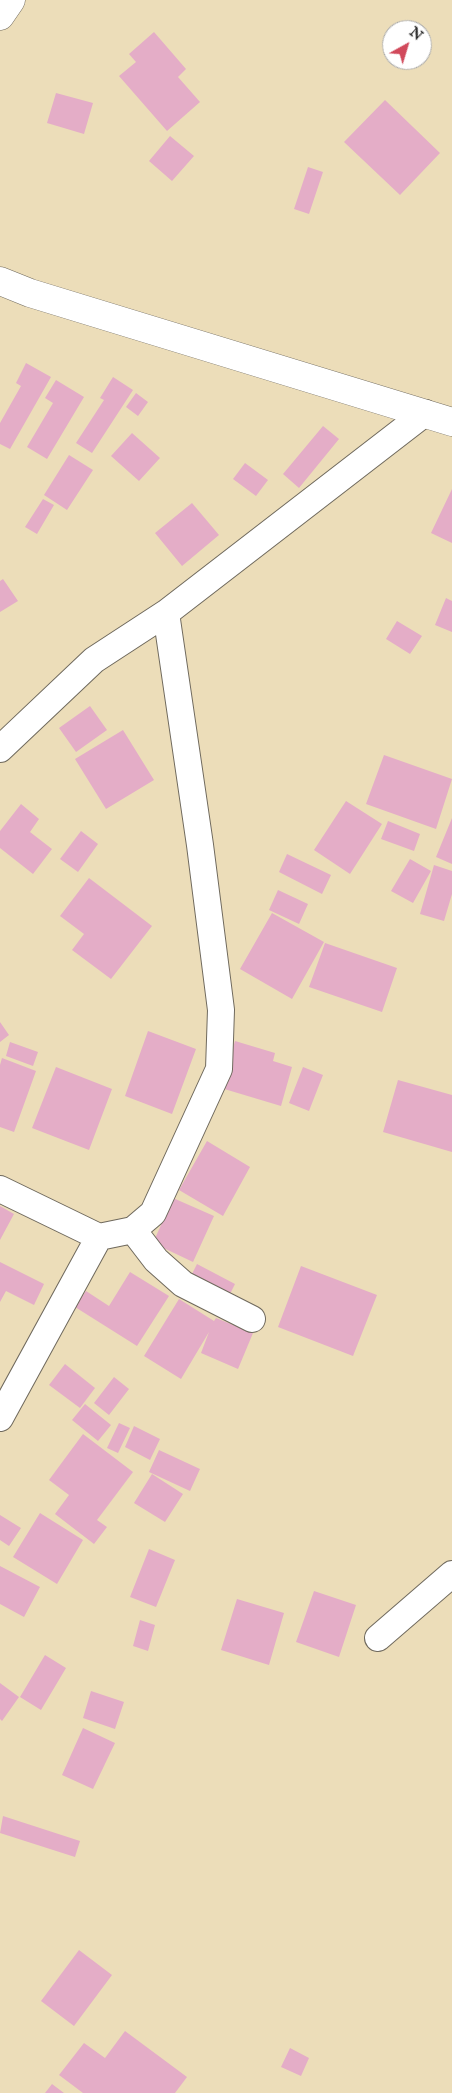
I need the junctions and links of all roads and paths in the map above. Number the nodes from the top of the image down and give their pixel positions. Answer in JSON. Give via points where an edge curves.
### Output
{"nodes":[{"id":1,"x":11,"y":0,"type":"edge"},
{"id":2,"x":0,"y":16,"type":"edge"},
{"id":3,"x":0,"y":281,"type":"edge"},
{"id":4,"x":425,"y":414,"type":"junction"},
{"id":5,"x":452,"y":422,"type":"edge"},
{"id":6,"x":166,"y":613,"type":"junction"},
{"id":7,"x":0,"y":749,"type":"edge"},
{"id":8,"x":0,"y":1189,"type":"edge"},
{"id":9,"x":133,"y":1230,"type":"junction"},
{"id":10,"x":99,"y":1238,"type":"junction"},
{"id":11,"x":252,"y":1319,"type":"dead end"},
{"id":12,"x":0,"y":1418,"type":"edge"},
{"id":13,"x":452,"y":1574,"type":"edge"},
{"id":14,"x":378,"y":1638,"type":"dead end"}],
"edges":[{"from":1,"to":2,"type":"street"},
{"from":3,"to":4,"type":"street"},
{"from":4,"to":5,"type":"street"},
{"from":4,"to":6,"type":"street"},
{"from":6,"to":7,"type":"street","via":[[94,660]]},
{"from":6,"to":9,"type":"street","via":[[221,1010],[219,1069],[153,1213]]},
{"from":8,"to":10,"type":"street"},
{"from":9,"to":10,"type":"street"},
{"from":9,"to":11,"type":"street","via":[[156,1260],[183,1284]]},
{"from":10,"to":12,"type":"street"},
{"from":13,"to":14,"type":"street"}]}
